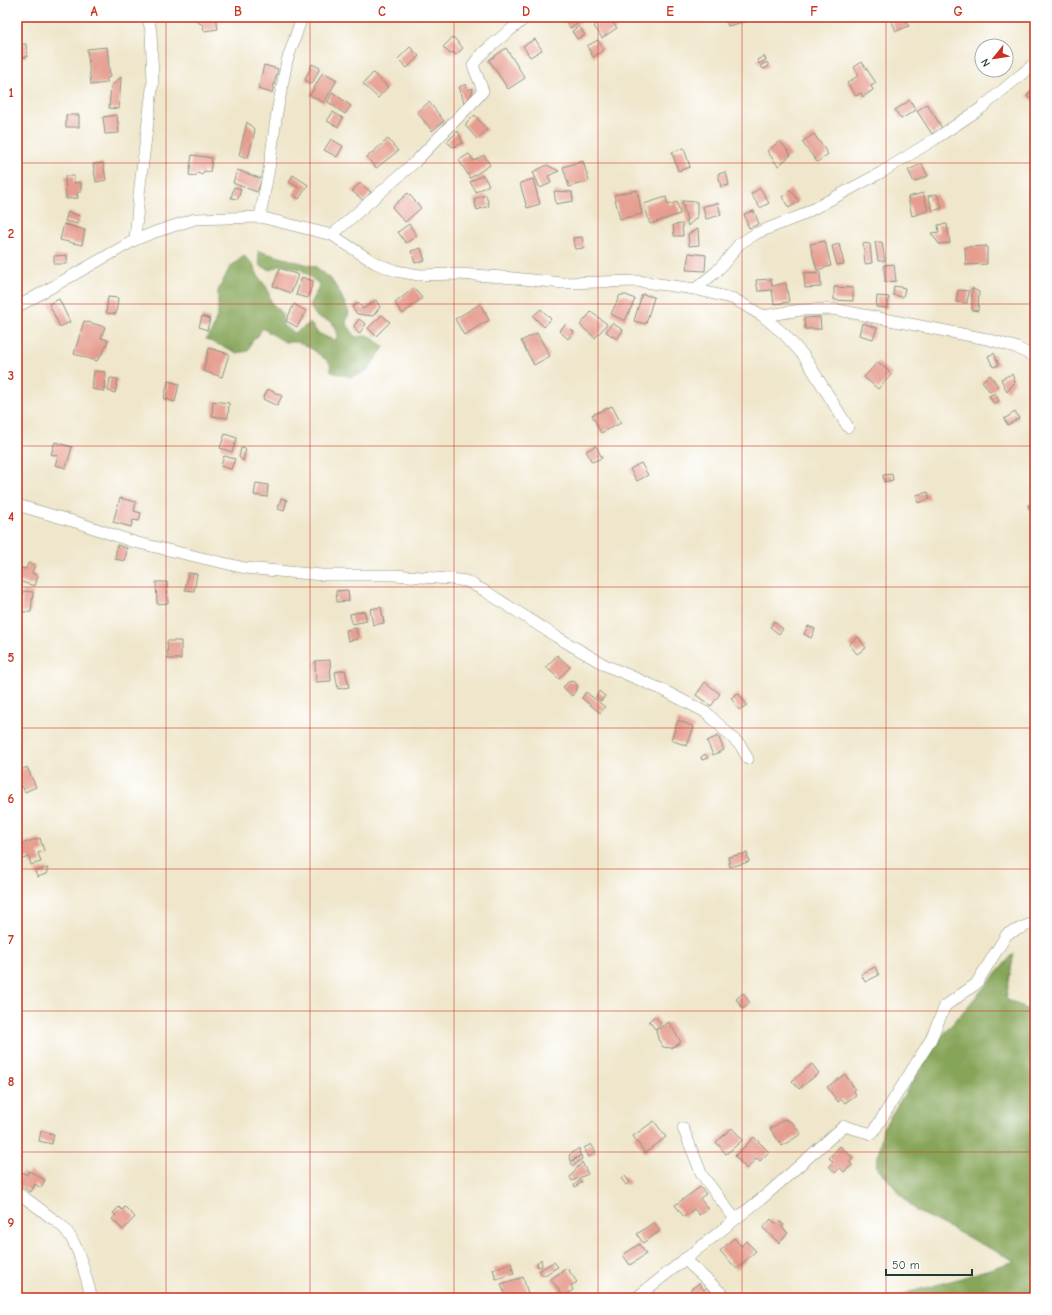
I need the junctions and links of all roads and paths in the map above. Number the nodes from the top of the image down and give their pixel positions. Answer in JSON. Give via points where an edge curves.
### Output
{"nodes":[{"id":1,"x":148,"y":17,"type":"edge"},
{"id":2,"x":302,"y":17,"type":"edge"},
{"id":3,"x":526,"y":17,"type":"edge"},
{"id":4,"x":1035,"y":63,"type":"edge"},
{"id":5,"x":260,"y":217,"type":"junction"},
{"id":6,"x":332,"y":235,"type":"junction"},
{"id":7,"x":135,"y":240,"type":"junction"},
{"id":8,"x":695,"y":289,"type":"junction"},
{"id":9,"x":17,"y":307,"type":"edge"},
{"id":10,"x":763,"y":316,"type":"junction"},
{"id":11,"x":1035,"y":357,"type":"edge"},
{"id":12,"x":848,"y":428,"type":"dead end"},
{"id":13,"x":17,"y":505,"type":"edge"},
{"id":14,"x":748,"y":759,"type":"dead end"},
{"id":15,"x":1035,"y":922,"type":"edge"},
{"id":16,"x":683,"y":1128,"type":"dead end"},
{"id":17,"x":17,"y":1193,"type":"edge"},
{"id":18,"x":735,"y":1219,"type":"junction"},
{"id":19,"x":684,"y":1259,"type":"junction"},
{"id":20,"x":92,"y":1298,"type":"edge"},
{"id":21,"x":636,"y":1298,"type":"edge"},
{"id":22,"x":726,"y":1298,"type":"edge"}],
"edges":[{"from":1,"to":7,"type":"street","via":[[153,81]]},
{"from":2,"to":5,"type":"street","via":[[287,61]]},
{"from":3,"to":6,"type":"street","via":[[473,65],[483,91],[478,98],[415,162]]},
{"from":4,"to":8,"type":"street","via":[[980,109],[882,172],[800,216],[757,233],[739,244],[726,262]]},
{"from":5,"to":6,"type":"street"},
{"from":5,"to":7,"type":"street","via":[[195,219]]},
{"from":6,"to":8,"type":"street","via":[[375,263],[419,276],[459,274],[562,283],[637,281]]},
{"from":7,"to":9,"type":"street"},
{"from":8,"to":10,"type":"street","via":[[734,299]]},
{"from":10,"to":11,"type":"street","via":[[801,310],[833,309],[987,339],[1015,347]]},
{"from":10,"to":12,"type":"street","via":[[804,356]]},
{"from":13,"to":14,"type":"street","via":[[134,542],[244,568],[322,575],[393,575],[466,582],[606,665],[707,713],[740,746]]},
{"from":15,"to":18,"type":"street","via":[[1007,934],[976,984],[945,1006],[930,1041],[872,1134],[844,1126]]},
{"from":16,"to":18,"type":"street","via":[[702,1175]]},
{"from":17,"to":20,"type":"street","via":[[65,1229],[80,1258]]},
{"from":18,"to":19,"type":"street"},
{"from":19,"to":21,"type":"street"},
{"from":19,"to":22,"type":"street"}]}
